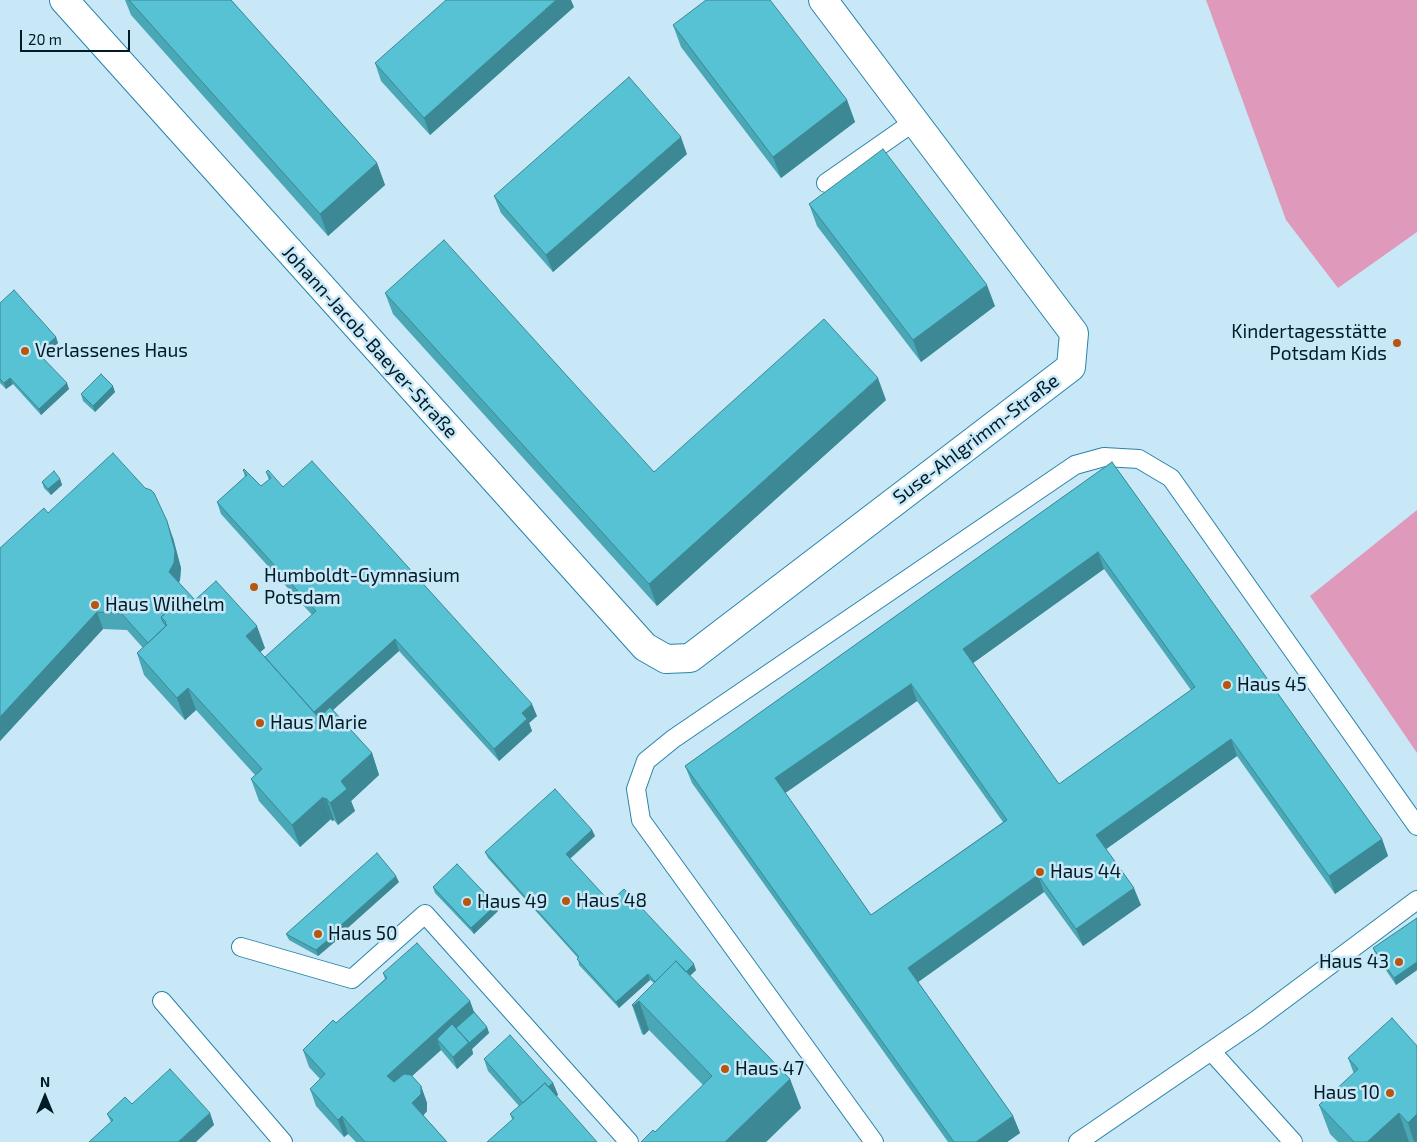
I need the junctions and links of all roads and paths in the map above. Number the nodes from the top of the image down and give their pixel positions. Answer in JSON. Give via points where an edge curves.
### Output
{"nodes":[{"id":1,"x":64,"y":0,"type":"edge"},
{"id":2,"x":823,"y":0,"type":"edge"},
{"id":3,"x":915,"y":121,"type":"junction"},
{"id":4,"x":826,"y":183,"type":"dead end"},
{"id":5,"x":690,"y":658,"type":"joint"},
{"id":6,"x":1417,"y":826,"type":"edge"},
{"id":7,"x":1417,"y":900,"type":"edge"},
{"id":8,"x":240,"y":947,"type":"dead end"},
{"id":9,"x":162,"y":1001,"type":"dead end"},
{"id":10,"x":1212,"y":1052,"type":"junction"},
{"id":11,"x":283,"y":1142,"type":"edge"},
{"id":12,"x":630,"y":1142,"type":"edge"},
{"id":13,"x":874,"y":1142,"type":"edge"},
{"id":14,"x":1078,"y":1142,"type":"edge"},
{"id":15,"x":1293,"y":1142,"type":"edge"}],
"edges":[{"from":1,"to":5,"type":"street","name":"Johann-Jacob-Baeyer-Straße","via":[[645,647],[666,659]]},
{"from":2,"to":3,"type":"street","name":"Suse-Ahlgrimm-Straße"},
{"from":3,"to":4,"type":"lane"},
{"from":3,"to":5,"type":"street","name":"Suse-Ahlgrimm-Straße","via":[[1074,333],[1071,367]]},
{"from":6,"to":13,"type":"lane","via":[[1171,478],[1139,459],[1104,456],[1075,464],[673,739],[646,761],[636,789],[641,820]]},
{"from":7,"to":10,"type":"lane"},
{"from":8,"to":12,"type":"lane","via":[[352,979],[425,914]]},
{"from":9,"to":11,"type":"lane"},
{"from":10,"to":14,"type":"lane"},
{"from":10,"to":15,"type":"lane"}]}
